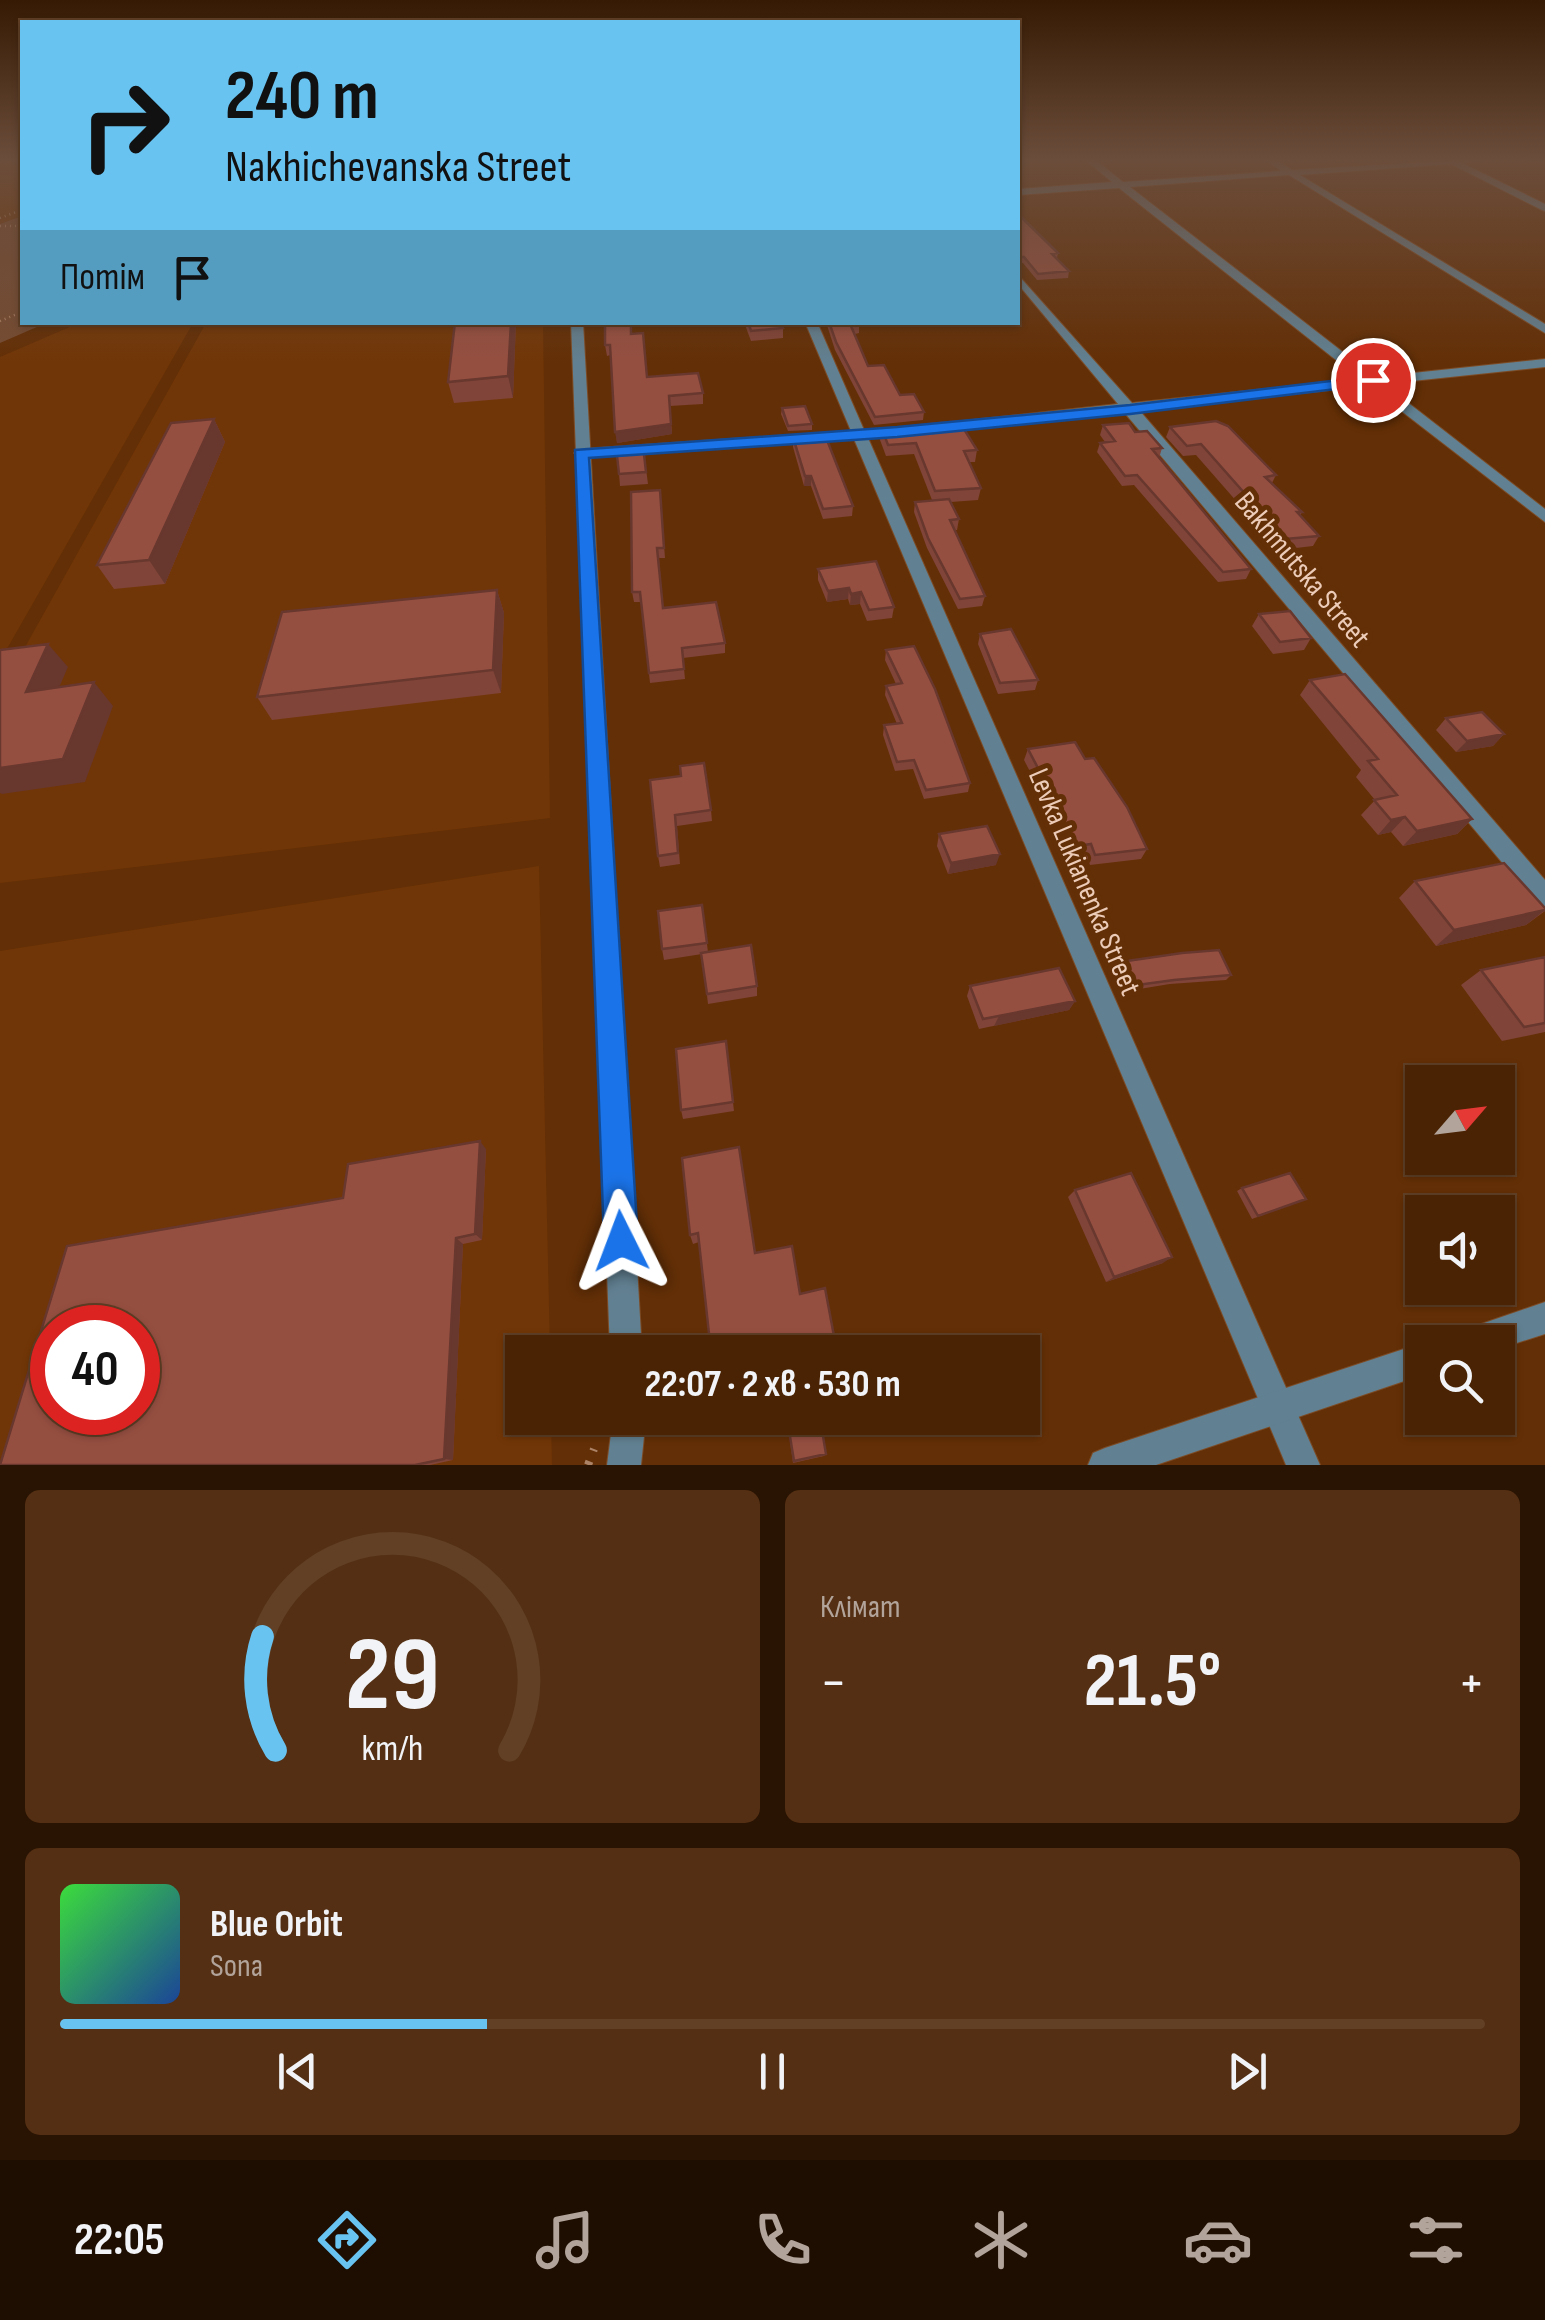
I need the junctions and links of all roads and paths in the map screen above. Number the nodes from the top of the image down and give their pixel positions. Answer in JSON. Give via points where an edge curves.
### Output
{"nodes":[{"id":1,"x":1173,"y":226,"type":"edge"},
{"id":2,"x":1377,"y":226,"type":"edge"},
{"id":3,"x":1020,"y":280,"type":"edge"},
{"id":4,"x":577,"y":325,"type":"edge"},
{"id":5,"x":812,"y":325,"type":"edge"},
{"id":6,"x":1545,"y":330,"type":"edge"},
{"id":7,"x":1545,"y":363,"type":"edge"},
{"id":8,"x":1373,"y":380,"type":"junction"},
{"id":9,"x":1130,"y":410,"type":"junction"},
{"id":10,"x":858,"y":435,"type":"junction"},
{"id":11,"x":580,"y":454,"type":"junction"},
{"id":12,"x":1545,"y":517,"type":"edge"},
{"id":13,"x":1545,"y":897,"type":"edge"},
{"id":14,"x":1545,"y":1318,"type":"edge"},
{"id":15,"x":1515,"y":1328,"type":"edge"},
{"id":16,"x":625,"y":1335,"type":"edge"},
{"id":17,"x":1405,"y":1366,"type":"edge"},
{"id":18,"x":1278,"y":1408,"type":"junction"},
{"id":19,"x":628,"y":1435,"type":"edge"},
{"id":20,"x":624,"y":1465,"type":"edge"},
{"id":21,"x":1106,"y":1465,"type":"edge"},
{"id":22,"x":1302,"y":1465,"type":"edge"}],
"edges":[{"from":1,"to":8,"type":"street"},
{"from":2,"to":6,"type":"street"},
{"from":3,"to":9,"type":"street","name":"Bakhmutska Street"},
{"from":4,"to":11,"type":"street"},
{"from":5,"to":10,"type":"street","name":"Levka Lukianenka Street"},
{"from":7,"to":8,"type":"street"},
{"from":8,"to":9,"type":"street"},
{"from":8,"to":12,"type":"street"},
{"from":9,"to":10,"type":"street"},
{"from":9,"to":13,"type":"street","name":"Bakhmutska Street"},
{"from":10,"to":11,"type":"street"},
{"from":10,"to":18,"type":"street","name":"Levka Lukianenka Street"},
{"from":11,"to":16,"type":"street"},
{"from":14,"to":15,"type":"street"},
{"from":17,"to":18,"type":"street"},
{"from":18,"to":21,"type":"street"},
{"from":18,"to":22,"type":"street","name":"Levka Lukianenka Street"},
{"from":19,"to":20,"type":"street"}]}
